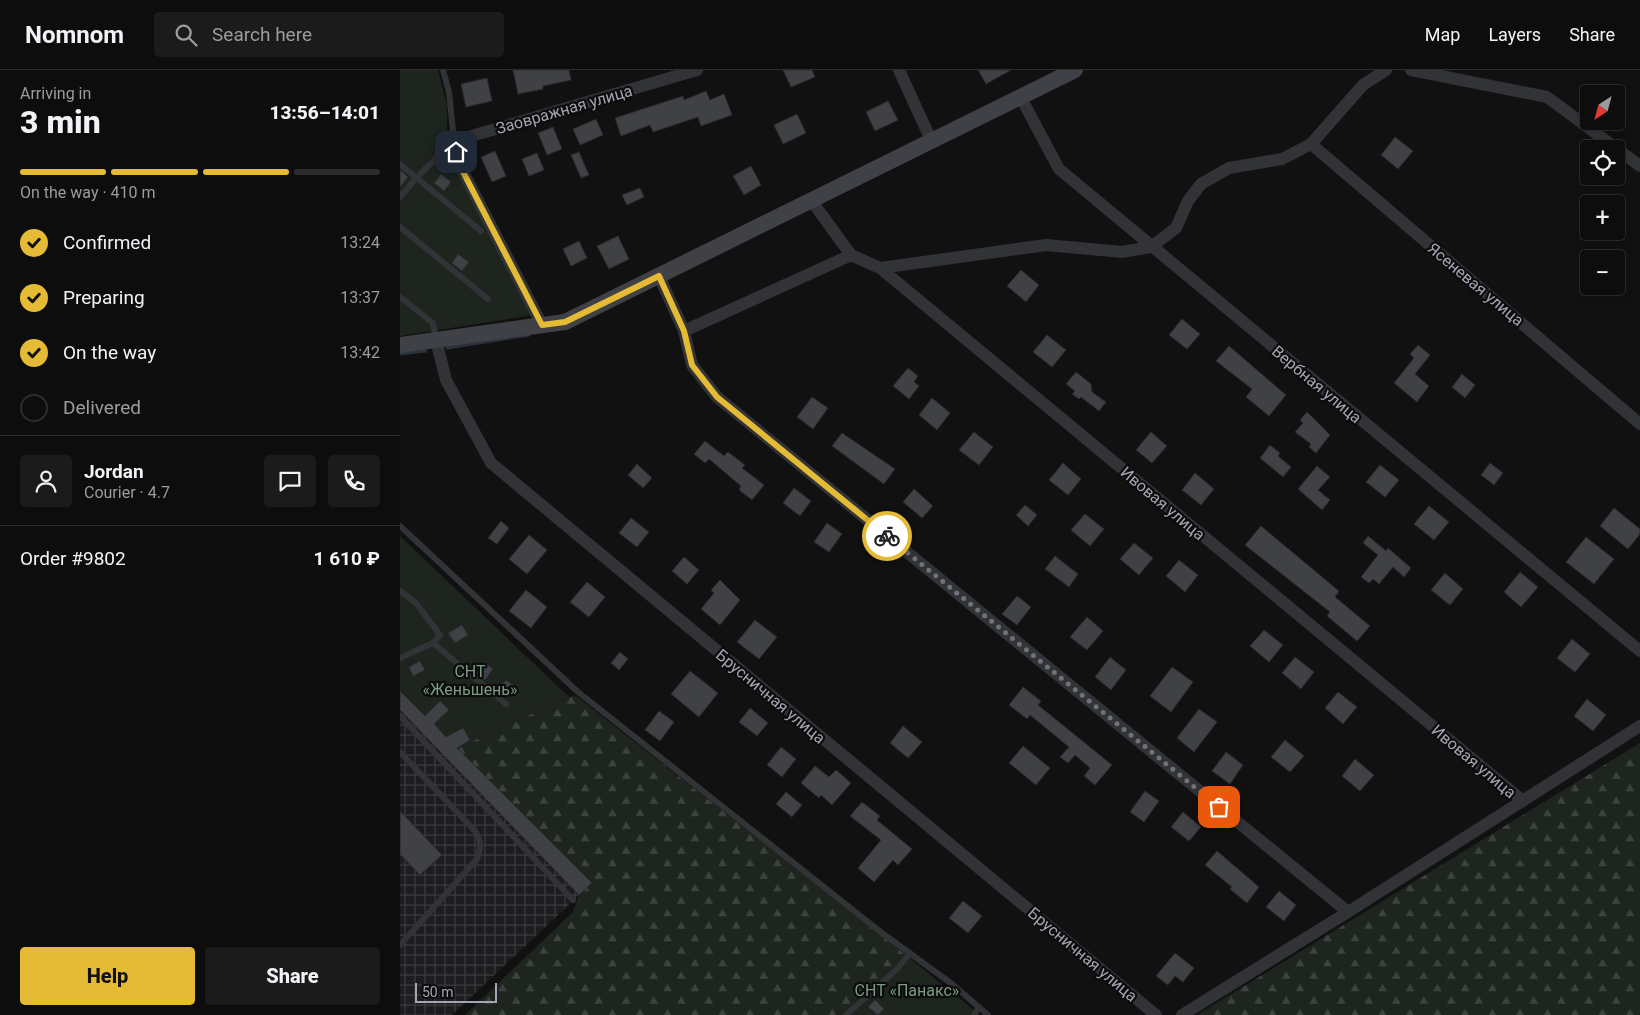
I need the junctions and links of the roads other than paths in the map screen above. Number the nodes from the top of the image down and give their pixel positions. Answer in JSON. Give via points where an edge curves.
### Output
{"nodes":[{"id":1,"x":442,"y":70,"type":"edge"},
{"id":2,"x":698,"y":70,"type":"edge"},
{"id":3,"x":899,"y":70,"type":"edge"},
{"id":4,"x":1075,"y":70,"type":"edge"},
{"id":5,"x":1386,"y":70,"type":"edge"},
{"id":6,"x":1411,"y":70,"type":"edge"},
{"id":7,"x":1020,"y":96,"type":"junction"},
{"id":8,"x":931,"y":140,"type":"junction"},
{"id":9,"x":454,"y":142,"type":"junction"},
{"id":10,"x":1311,"y":144,"type":"junction"},
{"id":11,"x":400,"y":164,"type":"edge"},
{"id":12,"x":1640,"y":166,"type":"edge"},
{"id":13,"x":417,"y":177,"type":"junction"},
{"id":14,"x":400,"y":197,"type":"edge"},
{"id":15,"x":811,"y":200,"type":"junction"},
{"id":16,"x":400,"y":226,"type":"edge"},
{"id":17,"x":481,"y":231,"type":"dead end"},
{"id":18,"x":1151,"y":247,"type":"junction"},
{"id":19,"x":851,"y":255,"type":"junction"},
{"id":20,"x":880,"y":268,"type":"junction"},
{"id":21,"x":659,"y":276,"type":"junction"},
{"id":22,"x":400,"y":297,"type":"edge"},
{"id":23,"x":488,"y":299,"type":"dead end"},
{"id":24,"x":542,"y":325,"type":"junction"},
{"id":25,"x":684,"y":331,"type":"junction"},
{"id":26,"x":436,"y":340,"type":"junction"},
{"id":27,"x":400,"y":346,"type":"edge"},
{"id":28,"x":1640,"y":424,"type":"edge"},
{"id":29,"x":400,"y":526,"type":"edge"},
{"id":30,"x":400,"y":591,"type":"edge"},
{"id":31,"x":433,"y":643,"type":"junction"},
{"id":32,"x":1640,"y":651,"type":"edge"},
{"id":33,"x":400,"y":658,"type":"edge"},
{"id":34,"x":506,"y":704,"type":"dead end"},
{"id":35,"x":400,"y":716,"type":"edge"},
{"id":36,"x":1640,"y":726,"type":"edge"},
{"id":37,"x":400,"y":752,"type":"edge"},
{"id":38,"x":1523,"y":801,"type":"junction"},
{"id":39,"x":573,"y":900,"type":"dead end"},
{"id":40,"x":1348,"y":912,"type":"junction"},
{"id":41,"x":400,"y":945,"type":"edge"},
{"id":42,"x":910,"y":953,"type":"junction"},
{"id":43,"x":979,"y":1007,"type":"junction"},
{"id":44,"x":846,"y":1015,"type":"edge"},
{"id":45,"x":974,"y":1015,"type":"edge"},
{"id":46,"x":988,"y":1015,"type":"edge"},
{"id":47,"x":1156,"y":1015,"type":"edge"},
{"id":48,"x":1182,"y":1015,"type":"edge"}],
"edges":[{"from":1,"to":9,"type":"lane","via":[[449,92]]},
{"from":2,"to":9,"type":"street","name":"Заовражная улица"},
{"from":3,"to":8,"type":"street"},
{"from":4,"to":7,"type":"street"},
{"from":5,"to":10,"type":"street","via":[[1363,86]]},
{"from":6,"to":12,"type":"street","via":[[1547,97]]},
{"from":7,"to":8,"type":"street"},
{"from":7,"to":18,"type":"street","name":"Вербная улица","via":[[1059,170]]},
{"from":8,"to":15,"type":"street"},
{"from":9,"to":13,"type":"lane"},
{"from":9,"to":24,"type":"street","via":[[458,162]]},
{"from":10,"to":18,"type":"street","via":[[1282,159],[1229,168],[1201,184],[1188,201],[1176,228]]},
{"from":10,"to":28,"type":"street","name":"Ясеневая улица"},
{"from":11,"to":13,"type":"lane"},
{"from":13,"to":14,"type":"lane"},
{"from":13,"to":17,"type":"lane"},
{"from":15,"to":19,"type":"street","name":"Ивовая улица"},
{"from":15,"to":21,"type":"street"},
{"from":16,"to":23,"type":"lane"},
{"from":18,"to":20,"type":"street","via":[[1122,252],[1046,245]]},
{"from":18,"to":32,"type":"street","name":"Вербная улица"},
{"from":19,"to":20,"type":"street","name":"Ивовая улица"},
{"from":19,"to":25,"type":"street"},
{"from":20,"to":38,"type":"street","name":"Ивовая улица"},
{"from":21,"to":24,"type":"street","via":[[565,322]]},
{"from":21,"to":25,"type":"street"},
{"from":22,"to":26,"type":"lane","via":[[433,323]]},
{"from":24,"to":26,"type":"street"},
{"from":25,"to":40,"type":"street","via":[[692,365],[717,397]]},
{"from":26,"to":27,"type":"street"},
{"from":26,"to":47,"type":"street","name":"Брусничная улица","via":[[446,380],[491,463]]},
{"from":29,"to":42,"type":"lane","via":[[578,692]]},
{"from":30,"to":31,"type":"lane","via":[[416,603],[440,635]]},
{"from":31,"to":33,"type":"lane"},
{"from":31,"to":34,"type":"lane"},
{"from":35,"to":39,"type":"lane"},
{"from":36,"to":38,"type":"street"},
{"from":37,"to":41,"type":"lane","via":[[475,831],[481,850],[477,859]]},
{"from":38,"to":40,"type":"street"},
{"from":40,"to":48,"type":"street"},
{"from":42,"to":43,"type":"lane"},
{"from":42,"to":44,"type":"lane"},
{"from":43,"to":45,"type":"lane"},
{"from":43,"to":46,"type":"lane"}]}
